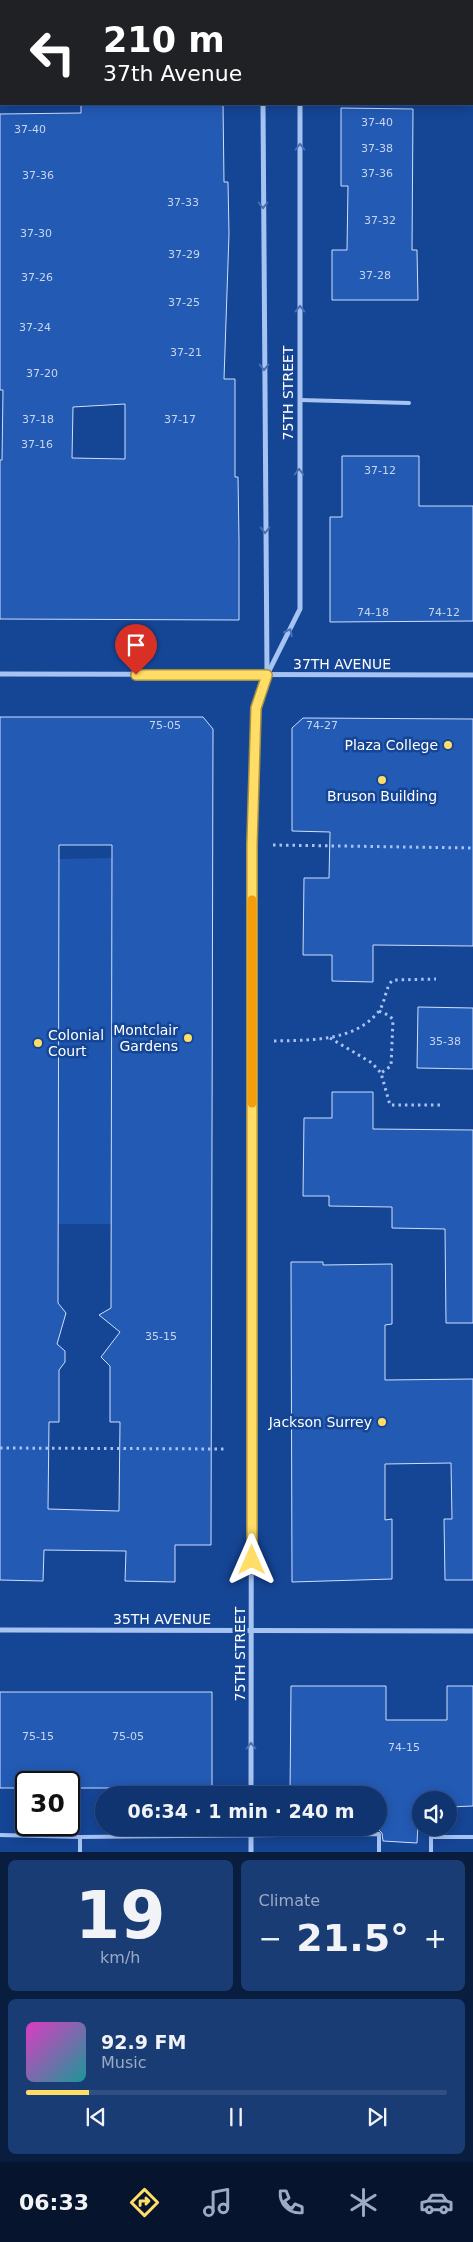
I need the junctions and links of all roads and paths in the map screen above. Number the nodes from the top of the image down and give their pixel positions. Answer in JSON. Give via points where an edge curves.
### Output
{"nodes":[{"id":1,"x":263,"y":105,"type":"edge"},
{"id":2,"x":300,"y":105,"type":"edge"},
{"id":3,"x":300,"y":400,"type":"junction"},
{"id":4,"x":409,"y":403,"type":"dead end"},
{"id":5,"x":0,"y":674,"type":"edge"},
{"id":6,"x":267,"y":675,"type":"junction"},
{"id":7,"x":473,"y":675,"type":"edge"},
{"id":8,"x":273,"y":845,"type":"dead end"},
{"id":9,"x":473,"y":848,"type":"edge"},
{"id":10,"x":436,"y":979,"type":"dead end"},
{"id":11,"x":379,"y":1011,"type":"junction"},
{"id":12,"x":329,"y":1037,"type":"junction"},
{"id":13,"x":274,"y":1040,"type":"dead end"},
{"id":14,"x":381,"y":1074,"type":"junction"},
{"id":15,"x":442,"y":1105,"type":"dead end"},
{"id":16,"x":0,"y":1448,"type":"edge"},
{"id":17,"x":224,"y":1449,"type":"dead end"},
{"id":18,"x":0,"y":1630,"type":"edge"},
{"id":19,"x":251,"y":1630,"type":"junction"},
{"id":20,"x":473,"y":1631,"type":"edge"},
{"id":21,"x":251,"y":1786,"type":"edge"},
{"id":22,"x":0,"y":1835,"type":"edge"},
{"id":23,"x":80,"y":1837,"type":"junction"},
{"id":24,"x":251,"y":1837,"type":"junction"},
{"id":25,"x":473,"y":1838,"type":"edge"},
{"id":26,"x":80,"y":1852,"type":"edge"},
{"id":27,"x":251,"y":1852,"type":"edge"},
{"id":28,"x":379,"y":1852,"type":"edge"},
{"id":29,"x":431,"y":1852,"type":"edge"}],
"edges":[{"from":1,"to":6,"type":"street","name":"75TH STREET","one_way":true},
{"from":3,"to":2,"type":"street","name":"75TH STREET","one_way":true},
{"from":3,"to":4,"type":"lane"},
{"from":6,"to":3,"type":"street","name":"75TH STREET","one_way":true,"via":[[300,609]]},
{"from":5,"to":6,"type":"street","name":"37TH AVENUE"},
{"from":6,"to":7,"type":"street","name":"37TH AVENUE"},
{"from":6,"to":19,"type":"street","name":"75TH STREET","via":[[256,708],[252,844]]},
{"from":8,"to":9,"type":"path"},
{"from":10,"to":11,"type":"path","via":[[393,980]]},
{"from":11,"to":12,"type":"path","via":[[357,1028]]},
{"from":11,"to":14,"type":"path","via":[[393,1020],[391,1066]]},
{"from":12,"to":13,"type":"path"},
{"from":12,"to":14,"type":"path","via":[[372,1063]]},
{"from":14,"to":15,"type":"path","via":[[390,1104]]},
{"from":16,"to":17,"type":"path"},
{"from":18,"to":19,"type":"street","name":"35TH AVENUE"},
{"from":19,"to":20,"type":"street","name":"35TH AVENUE"},
{"from":21,"to":19,"type":"street","name":"75TH STREET","one_way":true},
{"from":22,"to":23,"type":"lane"},
{"from":23,"to":24,"type":"lane"},
{"from":23,"to":26,"type":"lane"},
{"from":24,"to":27,"type":"street"},
{"from":24,"to":28,"type":"lane","via":[[379,1834]]},
{"from":25,"to":29,"type":"lane","via":[[431,1837]]}]}
